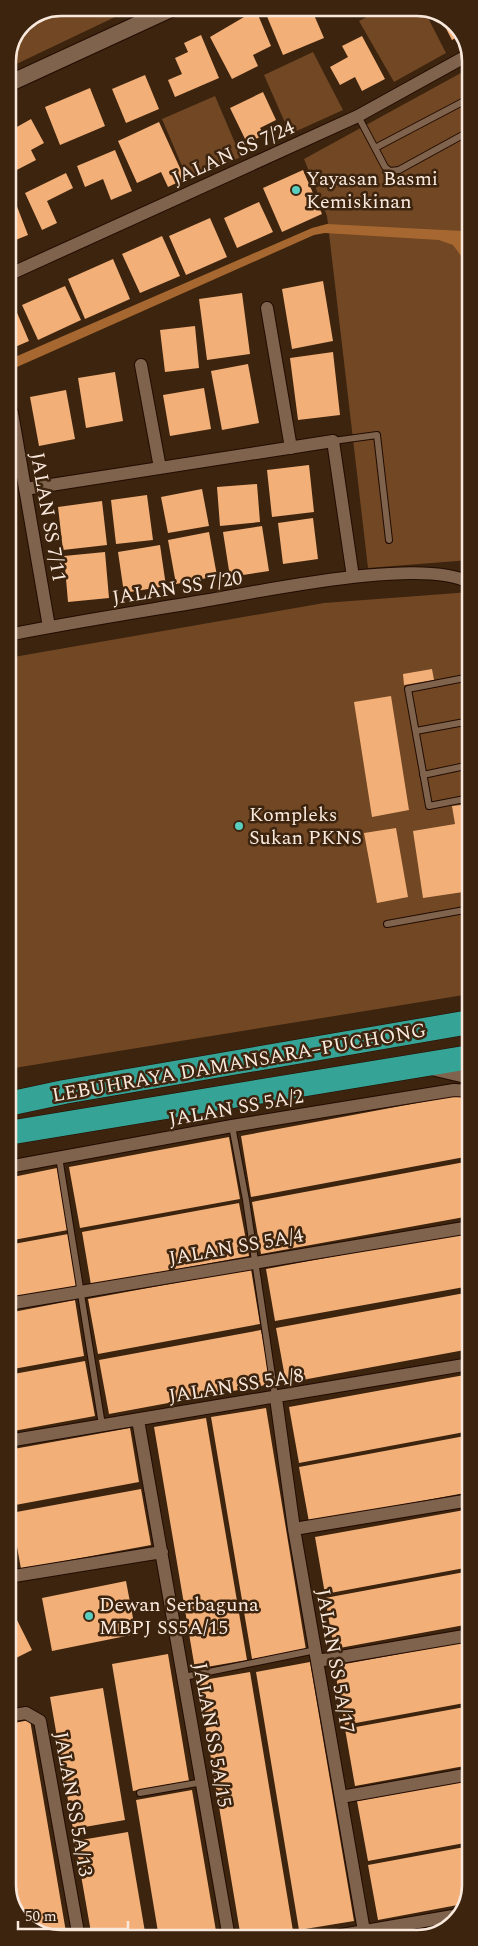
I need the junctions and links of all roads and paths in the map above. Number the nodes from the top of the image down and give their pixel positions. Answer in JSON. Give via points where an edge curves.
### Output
{"nodes":[{"id":1,"x":156,"y":16,"type":"edge"},
{"id":2,"x":462,"y":59,"type":"edge"},
{"id":3,"x":16,"y":80,"type":"edge"},
{"id":4,"x":462,"y":102,"type":"edge"},
{"id":5,"x":358,"y":116,"type":"junction"},
{"id":6,"x":462,"y":135,"type":"edge"},
{"id":7,"x":375,"y":148,"type":"junction"},
{"id":8,"x":16,"y":272,"type":"edge"},
{"id":9,"x":267,"y":308,"type":"dead end"},
{"id":10,"x":141,"y":365,"type":"dead end"},
{"id":11,"x":16,"y":437,"type":"edge"},
{"id":12,"x":333,"y":441,"type":"junction"},
{"id":13,"x":291,"y":448,"type":"junction"},
{"id":14,"x":160,"y":468,"type":"junction"},
{"id":15,"x":25,"y":490,"type":"junction"},
{"id":16,"x":389,"y":540,"type":"dead end"},
{"id":17,"x":354,"y":577,"type":"junction"},
{"id":18,"x":462,"y":578,"type":"edge"},
{"id":19,"x":49,"y":627,"type":"junction"},
{"id":20,"x":16,"y":633,"type":"edge"},
{"id":21,"x":462,"y":678,"type":"edge"},
{"id":22,"x":462,"y":722,"type":"edge"},
{"id":23,"x":416,"y":731,"type":"junction"},
{"id":24,"x":462,"y":766,"type":"edge"},
{"id":25,"x":424,"y":775,"type":"junction"},
{"id":26,"x":462,"y":800,"type":"edge"},
{"id":27,"x":462,"y":910,"type":"edge"},
{"id":28,"x":387,"y":924,"type":"dead end"},
{"id":29,"x":462,"y":1023,"type":"edge"},
{"id":30,"x":462,"y":1058,"type":"edge"},
{"id":31,"x":422,"y":1066,"type":"junction"},
{"id":32,"x":462,"y":1073,"type":"edge"},
{"id":33,"x":462,"y":1090,"type":"edge"},
{"id":34,"x":16,"y":1102,"type":"edge"},
{"id":35,"x":232,"y":1126,"type":"junction"},
{"id":36,"x":16,"y":1132,"type":"edge"},
{"id":37,"x":59,"y":1157,"type":"junction"},
{"id":38,"x":16,"y":1165,"type":"edge"},
{"id":39,"x":462,"y":1228,"type":"edge"},
{"id":40,"x":255,"y":1262,"type":"junction"},
{"id":41,"x":81,"y":1292,"type":"junction"},
{"id":42,"x":16,"y":1303,"type":"edge"},
{"id":43,"x":462,"y":1365,"type":"edge"},
{"id":44,"x":276,"y":1398,"type":"junction"},
{"id":45,"x":138,"y":1420,"type":"junction"},
{"id":46,"x":102,"y":1425,"type":"junction"},
{"id":47,"x":16,"y":1440,"type":"edge"},
{"id":48,"x":462,"y":1501,"type":"edge"},
{"id":49,"x":294,"y":1529,"type":"junction"},
{"id":50,"x":162,"y":1552,"type":"junction"},
{"id":51,"x":16,"y":1576,"type":"edge"},
{"id":52,"x":462,"y":1636,"type":"edge"},
{"id":53,"x":316,"y":1656,"type":"junction"},
{"id":54,"x":184,"y":1678,"type":"junction"},
{"id":55,"x":16,"y":1715,"type":"edge"},
{"id":56,"x":462,"y":1775,"type":"edge"},
{"id":57,"x":202,"y":1782,"type":"junction"},
{"id":58,"x":140,"y":1793,"type":"dead end"},
{"id":59,"x":341,"y":1797,"type":"junction"},
{"id":60,"x":449,"y":1917,"type":"edge"},
{"id":61,"x":78,"y":1930,"type":"edge"},
{"id":62,"x":228,"y":1930,"type":"edge"},
{"id":63,"x":364,"y":1930,"type":"edge"},
{"id":64,"x":370,"y":1930,"type":"edge"}],
"edges":[{"from":1,"to":3,"type":"street"},
{"from":2,"to":5,"type":"street","name":"JALAN SS 7/24"},
{"from":4,"to":7,"type":"lane"},
{"from":5,"to":7,"type":"lane"},
{"from":5,"to":8,"type":"street","name":"JALAN SS 7/24"},
{"from":6,"to":7,"type":"lane","via":[[390,172]]},
{"from":9,"to":13,"type":"street"},
{"from":10,"to":14,"type":"street"},
{"from":11,"to":15,"type":"street","name":"JALAN SS 7/11"},
{"from":12,"to":13,"type":"street"},
{"from":12,"to":16,"type":"lane","via":[[377,435]]},
{"from":12,"to":17,"type":"street"},
{"from":13,"to":14,"type":"street"},
{"from":14,"to":15,"type":"street"},
{"from":15,"to":19,"type":"street","name":"JALAN SS 7/11"},
{"from":17,"to":18,"type":"street","name":"JALAN SS 7/20","via":[[424,573]]},
{"from":17,"to":19,"type":"street","name":"JALAN SS 7/20"},
{"from":19,"to":20,"type":"street","name":"JALAN SS 7/20"},
{"from":21,"to":23,"type":"lane","via":[[408,688]]},
{"from":22,"to":23,"type":"lane"},
{"from":23,"to":25,"type":"lane"},
{"from":24,"to":25,"type":"lane"},
{"from":25,"to":26,"type":"lane","via":[[429,806]]},
{"from":27,"to":28,"type":"lane"},
{"from":29,"to":34,"type":"highway","name":"LEBUHRAYA DAMANSARA–PUCHONG"},
{"from":30,"to":31,"type":"highway","name":"LEBUHRAYA DAMANSARA–PUCHONG"},
{"from":31,"to":32,"type":"street"},
{"from":31,"to":36,"type":"highway","name":"LEBUHRAYA DAMANSARA–PUCHONG"},
{"from":33,"to":35,"type":"street","name":"JALAN SS 5A/2"},
{"from":35,"to":37,"type":"street","name":"JALAN SS 5A/2"},
{"from":35,"to":40,"type":"lane"},
{"from":37,"to":38,"type":"street","name":"JALAN SS 5A/2"},
{"from":37,"to":41,"type":"lane"},
{"from":39,"to":40,"type":"street","name":"JALAN SS 5A/4"},
{"from":40,"to":41,"type":"street","name":"JALAN SS 5A/4"},
{"from":40,"to":44,"type":"lane"},
{"from":41,"to":42,"type":"street","name":"JALAN SS 5A/4"},
{"from":41,"to":46,"type":"lane"},
{"from":43,"to":44,"type":"street","name":"JALAN SS 5A/8"},
{"from":44,"to":45,"type":"street","name":"JALAN SS 5A/8"},
{"from":44,"to":49,"type":"street","name":"JALAN SS 5A/17"},
{"from":45,"to":46,"type":"street","name":"JALAN SS 5A/8"},
{"from":45,"to":50,"type":"street","name":"JALAN SS 5A/15"},
{"from":46,"to":47,"type":"street","name":"JALAN SS 5A/8"},
{"from":48,"to":49,"type":"street"},
{"from":49,"to":53,"type":"street","name":"JALAN SS 5A/17"},
{"from":50,"to":51,"type":"street"},
{"from":50,"to":54,"type":"street","name":"JALAN SS 5A/15"},
{"from":52,"to":53,"type":"street"},
{"from":53,"to":54,"type":"lane"},
{"from":53,"to":59,"type":"street","name":"JALAN SS 5A/17"},
{"from":54,"to":57,"type":"street","name":"JALAN SS 5A/15"},
{"from":55,"to":61,"type":"street","name":"JALAN SS 5A/13","via":[[26,1713],[40,1721]]},
{"from":56,"to":59,"type":"street"},
{"from":57,"to":58,"type":"lane"},
{"from":57,"to":62,"type":"street","name":"JALAN SS 5A/15"},
{"from":59,"to":63,"type":"street","name":"JALAN SS 5A/17"},
{"from":60,"to":64,"type":"street"}]}
